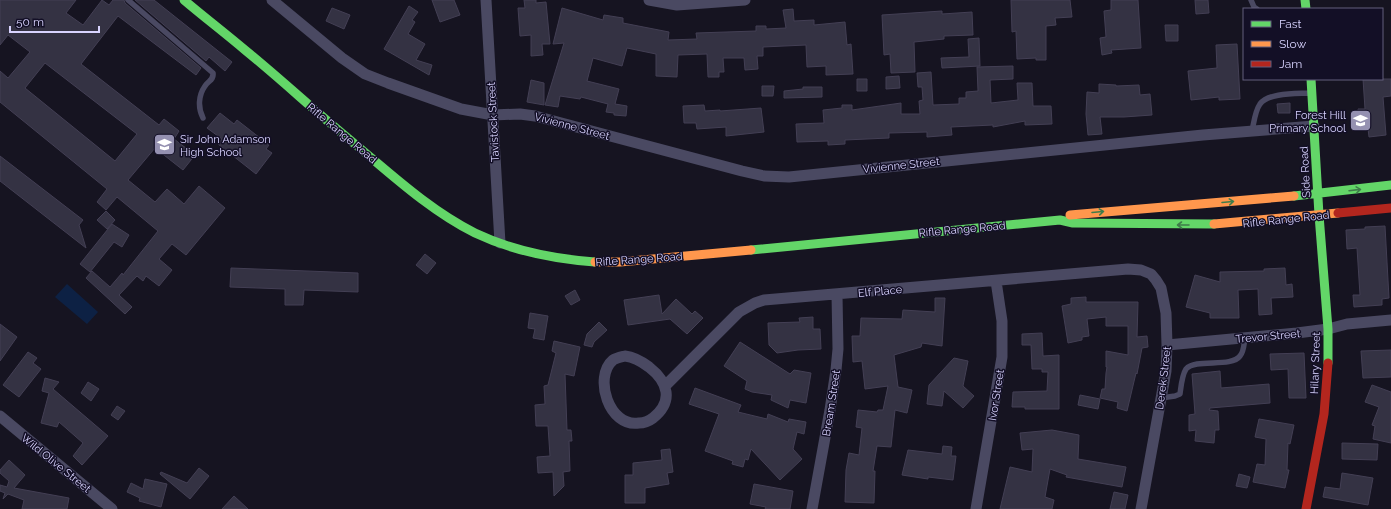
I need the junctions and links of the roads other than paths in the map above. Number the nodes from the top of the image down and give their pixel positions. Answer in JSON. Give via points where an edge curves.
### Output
{"nodes":[{"id":1,"x":128,"y":0,"type":"edge"},
{"id":2,"x":184,"y":0,"type":"edge"},
{"id":3,"x":272,"y":0,"type":"edge"},
{"id":4,"x":486,"y":0,"type":"edge"},
{"id":5,"x":649,"y":0,"type":"edge"},
{"id":6,"x":745,"y":0,"type":"edge"},
{"id":7,"x":1311,"y":80,"type":"edge"},
{"id":8,"x":1312,"y":93,"type":"junction"},
{"id":9,"x":493,"y":115,"type":"junction"},
{"id":10,"x":202,"y":118,"type":"dead end"},
{"id":11,"x":1314,"y":126,"type":"junction"},
{"id":12,"x":1252,"y":131,"type":"junction"},
{"id":13,"x":1391,"y":185,"type":"edge"},
{"id":14,"x":1318,"y":194,"type":"junction"},
{"id":15,"x":1391,"y":208,"type":"edge"},
{"id":16,"x":1319,"y":215,"type":"junction"},
{"id":17,"x":1060,"y":220,"type":"junction"},
{"id":18,"x":500,"y":243,"type":"junction"},
{"id":19,"x":1128,"y":269,"type":"joint"},
{"id":20,"x":996,"y":280,"type":"junction"},
{"id":21,"x":836,"y":295,"type":"junction"},
{"id":22,"x":1391,"y":320,"type":"edge"},
{"id":23,"x":1328,"y":329,"type":"junction"},
{"id":24,"x":1245,"y":338,"type":"junction"},
{"id":25,"x":1168,"y":345,"type":"junction"},
{"id":26,"x":666,"y":386,"type":"junction"},
{"id":27,"x":1161,"y":398,"type":"junction"},
{"id":28,"x":0,"y":416,"type":"edge"},
{"id":29,"x":112,"y":509,"type":"edge"},
{"id":30,"x":812,"y":509,"type":"edge"},
{"id":31,"x":976,"y":509,"type":"edge"},
{"id":32,"x":1141,"y":509,"type":"edge"},
{"id":33,"x":1306,"y":509,"type":"edge"}],
"edges":[{"from":1,"to":10,"type":"lane","via":[[213,73],[212,79],[201,93],[199,107]]},
{"from":2,"to":18,"type":"main road","name":"Rifle Range Road","via":[[440,213]]},
{"from":3,"to":9,"type":"street","via":[[365,74],[461,109]]},
{"from":4,"to":9,"type":"street","name":"Tavistock Street"},
{"from":5,"to":6,"type":"street","via":[[677,6]]},
{"from":7,"to":8,"type":"main road","name":"Side Road"},
{"from":8,"to":11,"type":"main road","name":"Side Road"},
{"from":8,"to":12,"type":"lane","via":[[1274,96],[1264,100],[1257,109]]},
{"from":9,"to":12,"type":"street","name":"Vivienne Street","via":[[535,116],[707,163],[776,177]]},
{"from":9,"to":18,"type":"street","name":"Tavistock Street"},
{"from":11,"to":12,"type":"street","name":"Vivienne Street"},
{"from":11,"to":14,"type":"main road","name":"Side Road"},
{"from":14,"to":13,"type":"main road","name":"Rifle Range Road","one_way":true},
{"from":14,"to":16,"type":"main road","name":"Side Road"},
{"from":17,"to":14,"type":"main road","name":"Rifle Range Road","one_way":true,"via":[[1071,215]]},
{"from":15,"to":16,"type":"main road","name":"Rifle Range Road"},
{"from":16,"to":17,"type":"main road","name":"Rifle Range Road","one_way":true,"via":[[1208,225],[1073,223]]},
{"from":16,"to":23,"type":"main road","name":"Hilary Street"},
{"from":17,"to":18,"type":"main road","name":"Rifle Range Road","via":[[596,263],[536,255]]},
{"from":19,"to":20,"type":"street","name":"Elf Place"},
{"from":19,"to":25,"type":"street","name":"Derek Street","via":[[1151,274],[1161,288]]},
{"from":20,"to":21,"type":"street","name":"Elf Place"},
{"from":20,"to":31,"type":"street","name":"Ivor Street","via":[[1002,321],[1002,357]]},
{"from":21,"to":26,"type":"street","name":"Elf Place","via":[[764,300],[746,307]]},
{"from":21,"to":30,"type":"street","name":"Bream Street","via":[[836,370]]},
{"from":22,"to":23,"type":"street","name":"Trevor Street","via":[[1347,324]]},
{"from":23,"to":24,"type":"street","name":"Trevor Street"},
{"from":23,"to":33,"type":"main road","name":"Hilary Street","via":[[1324,414]]},
{"from":24,"to":25,"type":"street","name":"Trevor Street"},
{"from":24,"to":27,"type":"lane","via":[[1240,357],[1233,361],[1189,367],[1185,370],[1180,394]]},
{"from":25,"to":27,"type":"street","name":"Derek Street"},
{"from":26,"to":26,"type":"street","via":[[667,396],[664,403],[652,418],[630,424],[620,419],[608,402],[605,392],[606,371],[612,361],[625,356],[633,357],[661,378]]},
{"from":27,"to":32,"type":"street","name":"Derek Street"},
{"from":28,"to":29,"type":"street","name":"Wild Olive Street"}]}
